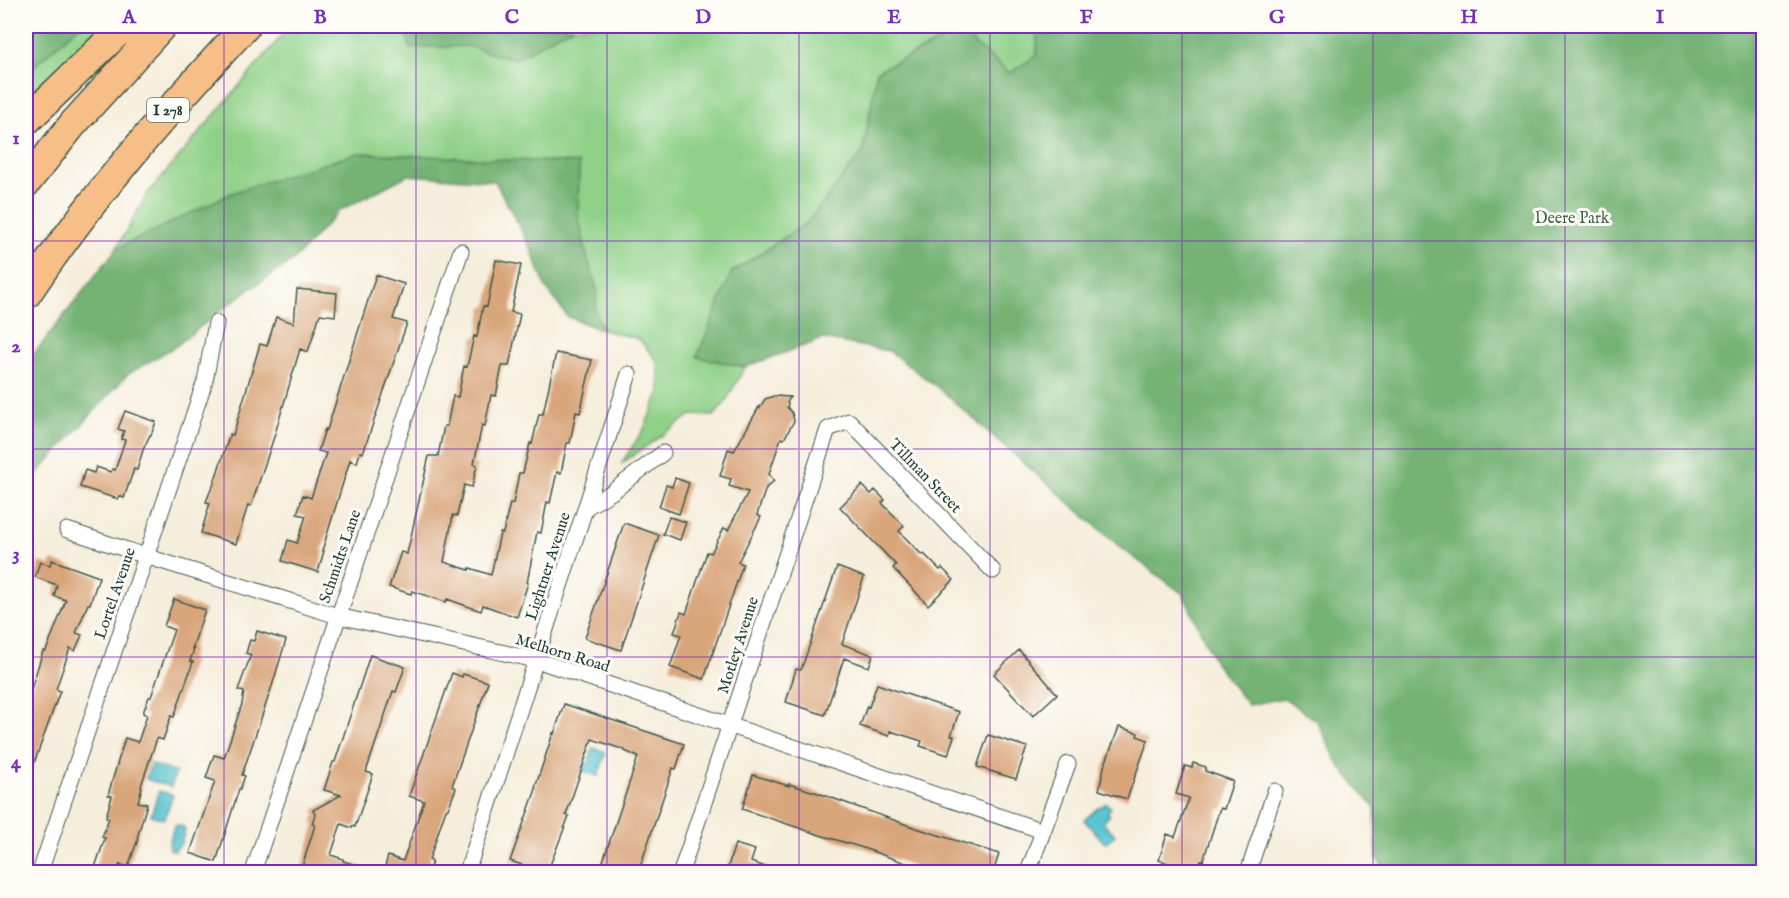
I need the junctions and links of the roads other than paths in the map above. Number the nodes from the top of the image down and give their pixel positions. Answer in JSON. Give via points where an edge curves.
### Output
{"nodes":[{"id":1,"x":128,"y":26,"type":"edge"},
{"id":2,"x":162,"y":26,"type":"edge"},
{"id":3,"x":246,"y":26,"type":"edge"},
{"id":4,"x":26,"y":121,"type":"edge"},
{"id":5,"x":26,"y":183,"type":"edge"},
{"id":6,"x":461,"y":251,"type":"dead end"},
{"id":7,"x":26,"y":295,"type":"edge"},
{"id":8,"x":216,"y":323,"type":"dead end"},
{"id":9,"x":629,"y":374,"type":"dead end"},
{"id":10,"x":828,"y":429,"type":"joint"},
{"id":11,"x":663,"y":453,"type":"dead end"},
{"id":12,"x":585,"y":508,"type":"junction"},
{"id":13,"x":67,"y":530,"type":"dead end"},
{"id":14,"x":146,"y":556,"type":"junction"},
{"id":15,"x":993,"y":571,"type":"dead end"},
{"id":16,"x":338,"y":616,"type":"junction"},
{"id":17,"x":536,"y":660,"type":"junction"},
{"id":18,"x":730,"y":725,"type":"junction"},
{"id":19,"x":1068,"y":764,"type":"dead end"},
{"id":20,"x":1275,"y":791,"type":"dead end"},
{"id":21,"x":1043,"y":831,"type":"junction"},
{"id":22,"x":40,"y":873,"type":"edge"},
{"id":23,"x":253,"y":873,"type":"edge"},
{"id":24,"x":467,"y":873,"type":"edge"},
{"id":25,"x":681,"y":873,"type":"edge"},
{"id":26,"x":1028,"y":873,"type":"edge"},
{"id":27,"x":1248,"y":873,"type":"edge"}],
"edges":[{"from":1,"to":4,"type":"highway"},
{"from":2,"to":5,"type":"highway","via":[[73,124]]},
{"from":3,"to":7,"type":"highway","number":"I 278","via":[[134,149]]},
{"from":6,"to":16,"type":"street","name":"Schmidts Lane"},
{"from":8,"to":14,"type":"street","name":"Lortel Avenue","via":[[205,381]]},
{"from":9,"to":12,"type":"street","name":"Lightner Avenue"},
{"from":10,"to":15,"type":"street","name":"Tillman Street","via":[[849,421]]},
{"from":10,"to":18,"type":"street","name":"Motley Avenue"},
{"from":11,"to":12,"type":"street"},
{"from":12,"to":17,"type":"street","name":"Lightner Avenue"},
{"from":13,"to":14,"type":"street","name":"Melhorn Road"},
{"from":14,"to":16,"type":"street","name":"Melhorn Road"},
{"from":14,"to":22,"type":"street","name":"Lortel Avenue"},
{"from":16,"to":17,"type":"street","name":"Melhorn Road"},
{"from":16,"to":23,"type":"street","name":"Schmidts Lane"},
{"from":17,"to":18,"type":"street","name":"Melhorn Road"},
{"from":17,"to":24,"type":"street","name":"Lightner Avenue"},
{"from":18,"to":21,"type":"street","name":"Melhorn Road"},
{"from":18,"to":25,"type":"street","name":"Motley Avenue"},
{"from":19,"to":21,"type":"street"},
{"from":20,"to":27,"type":"street"},
{"from":21,"to":26,"type":"street"}]}
